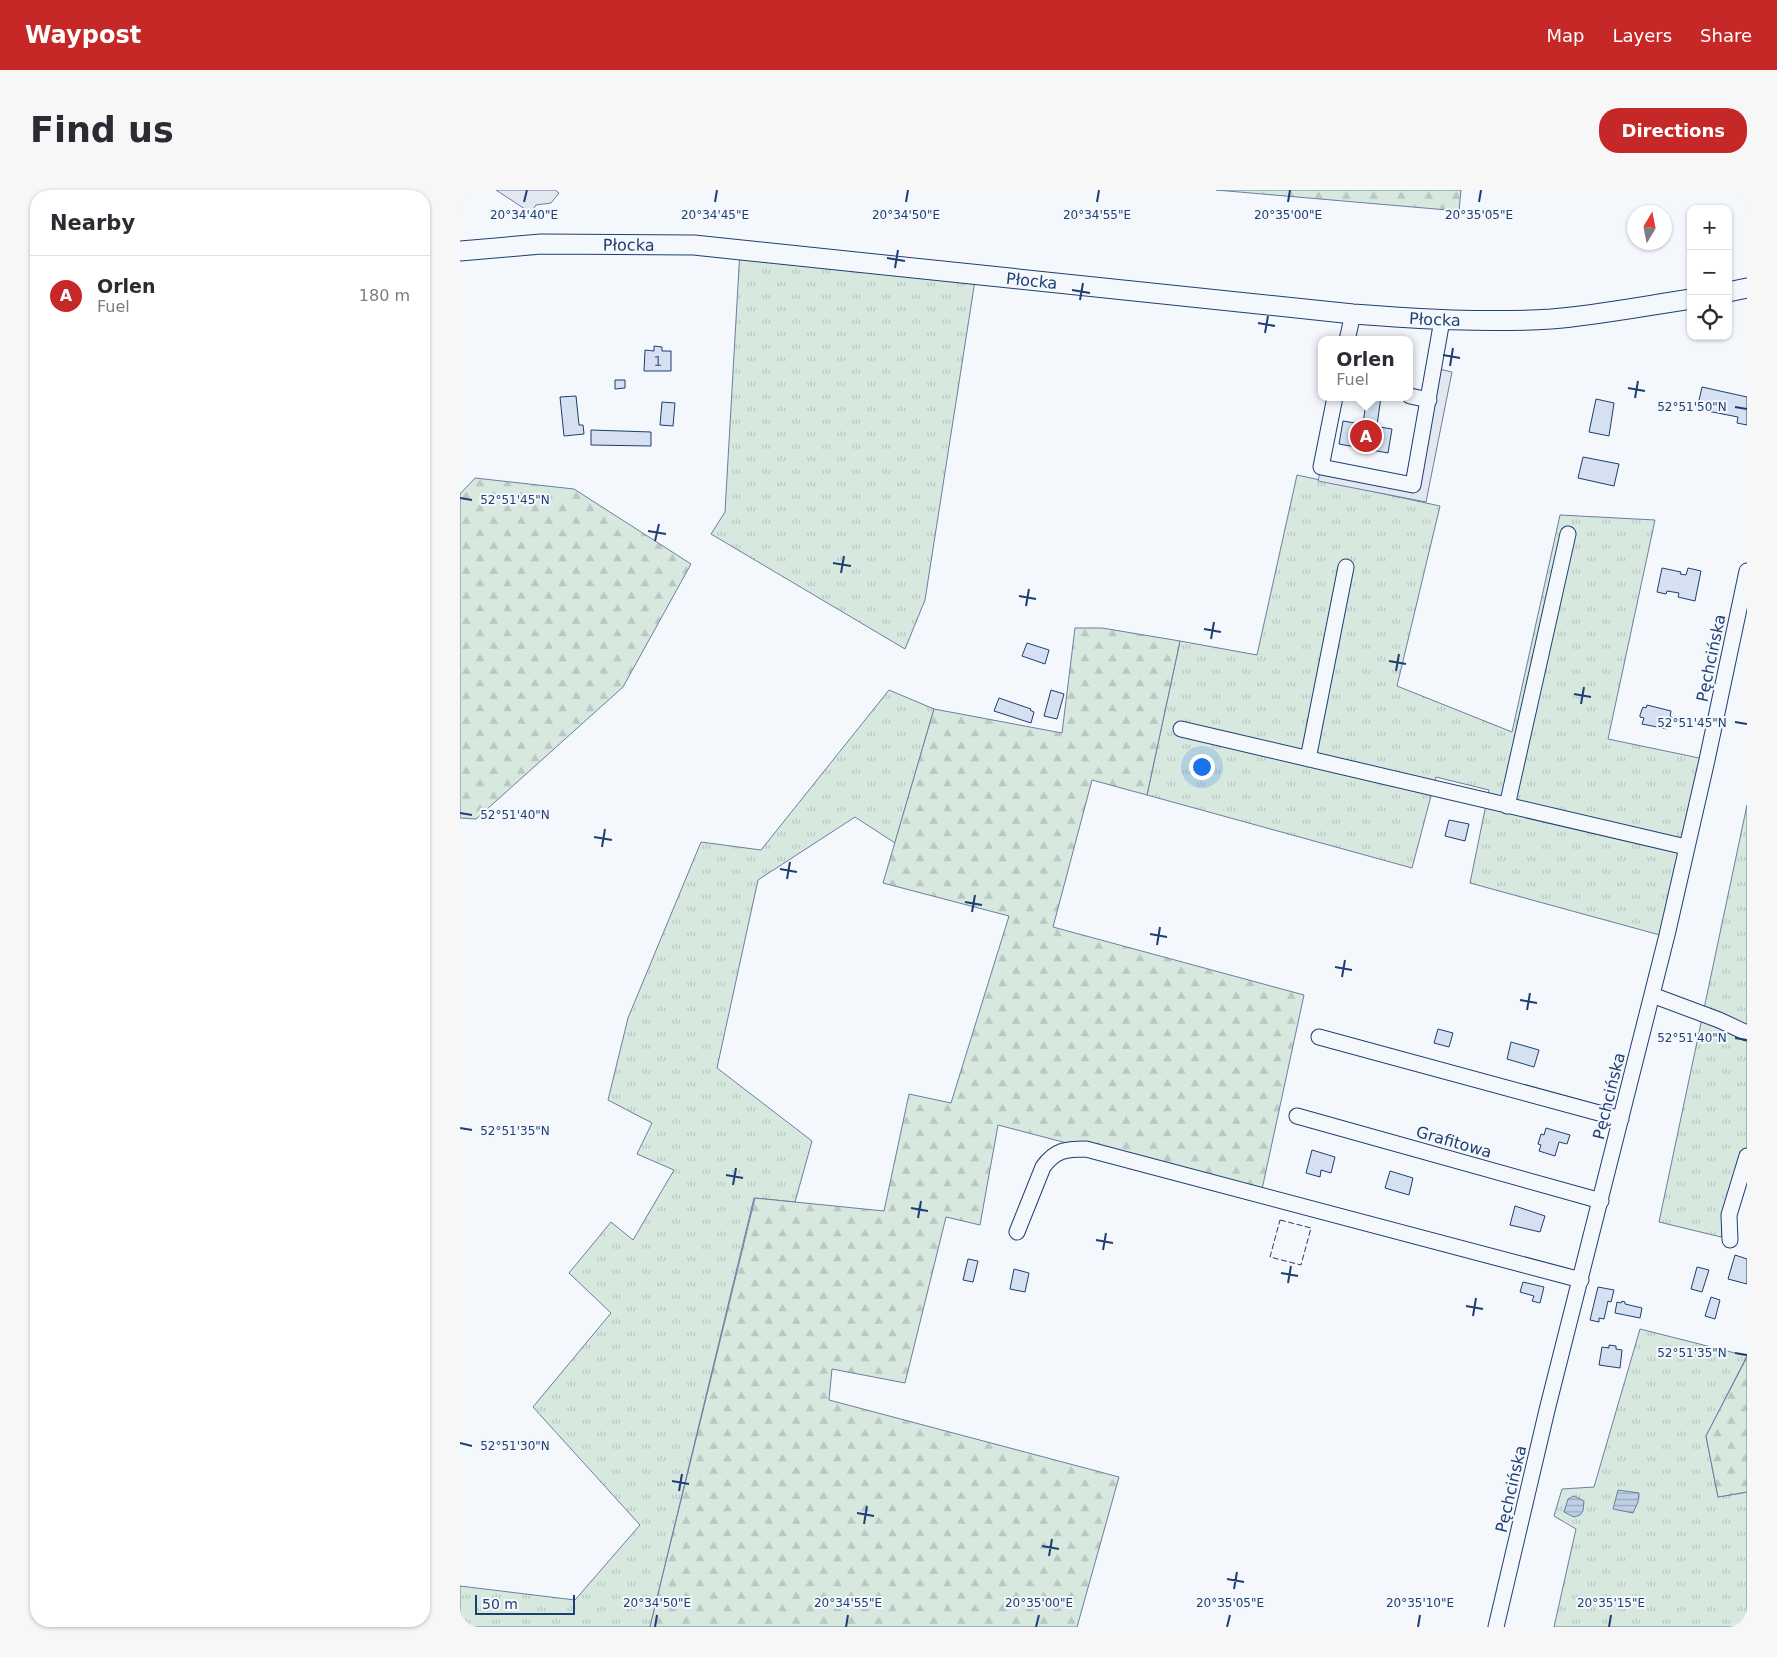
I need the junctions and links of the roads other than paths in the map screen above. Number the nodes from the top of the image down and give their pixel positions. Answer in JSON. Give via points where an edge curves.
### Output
{"nodes":[{"id":1,"x":460,"y":251,"type":"edge"},
{"id":2,"x":1747,"y":288,"type":"edge"},
{"id":3,"x":1732,"y":291,"type":"edge"},
{"id":4,"x":1687,"y":300,"type":"edge"},
{"id":5,"x":1353,"y":314,"type":"junction"},
{"id":6,"x":1442,"y":320,"type":"junction"},
{"id":7,"x":1348,"y":336,"type":"edge"},
{"id":8,"x":1413,"y":397,"type":"edge"},
{"id":9,"x":1429,"y":400,"type":"junction"},
{"id":10,"x":1334,"y":401,"type":"edge"},
{"id":11,"x":1568,"y":534,"type":"dead end"},
{"id":12,"x":1346,"y":567,"type":"dead end"},
{"id":13,"x":1747,"y":572,"type":"edge"},
{"id":14,"x":1181,"y":729,"type":"dead end"},
{"id":15,"x":1308,"y":759,"type":"junction"},
{"id":16,"x":1507,"y":806,"type":"junction"},
{"id":17,"x":1686,"y":847,"type":"junction"},
{"id":18,"x":1652,"y":995,"type":"junction"},
{"id":19,"x":1747,"y":1033,"type":"edge"},
{"id":20,"x":1319,"y":1037,"type":"dead end"},
{"id":21,"x":1297,"y":1116,"type":"dead end"},
{"id":22,"x":1621,"y":1120,"type":"junction"},
{"id":23,"x":1747,"y":1156,"type":"edge"},
{"id":24,"x":1601,"y":1201,"type":"junction"},
{"id":25,"x":1016,"y":1232,"type":"dead end"},
{"id":26,"x":1730,"y":1240,"type":"dead end"},
{"id":27,"x":1581,"y":1280,"type":"junction"},
{"id":28,"x":1496,"y":1627,"type":"edge"}],
"edges":[{"from":1,"to":5,"type":"main road","name":"Płocka","via":[[541,244],[694,245]]},
{"from":2,"to":3,"type":"main road"},
{"from":4,"to":6,"type":"main road","name":"Płocka","via":[[1551,318]]},
{"from":5,"to":6,"type":"main road","name":"Płocka"},
{"from":5,"to":7,"type":"street"},
{"from":6,"to":9,"type":"street"},
{"from":8,"to":9,"type":"street"},
{"from":9,"to":10,"type":"street","via":[[1413,485],[1321,467]]},
{"from":11,"to":16,"type":"street"},
{"from":12,"to":15,"type":"street"},
{"from":13,"to":17,"type":"street","name":"Pęchcińska"},
{"from":14,"to":15,"type":"street"},
{"from":15,"to":16,"type":"street"},
{"from":16,"to":17,"type":"street"},
{"from":17,"to":18,"type":"street","name":"Pęchcińska"},
{"from":18,"to":19,"type":"street"},
{"from":18,"to":22,"type":"street","name":"Pęchcińska"},
{"from":20,"to":22,"type":"street"},
{"from":21,"to":24,"type":"street","name":"Grafitowa"},
{"from":22,"to":24,"type":"street","name":"Pęchcińska"},
{"from":23,"to":26,"type":"street","via":[[1729,1215]]},
{"from":24,"to":27,"type":"street","name":"Pęchcińska"},
{"from":25,"to":27,"type":"street","via":[[1043,1167],[1050,1158],[1071,1149],[1086,1149]]},
{"from":27,"to":28,"type":"street","name":"Pęchcińska"}]}
